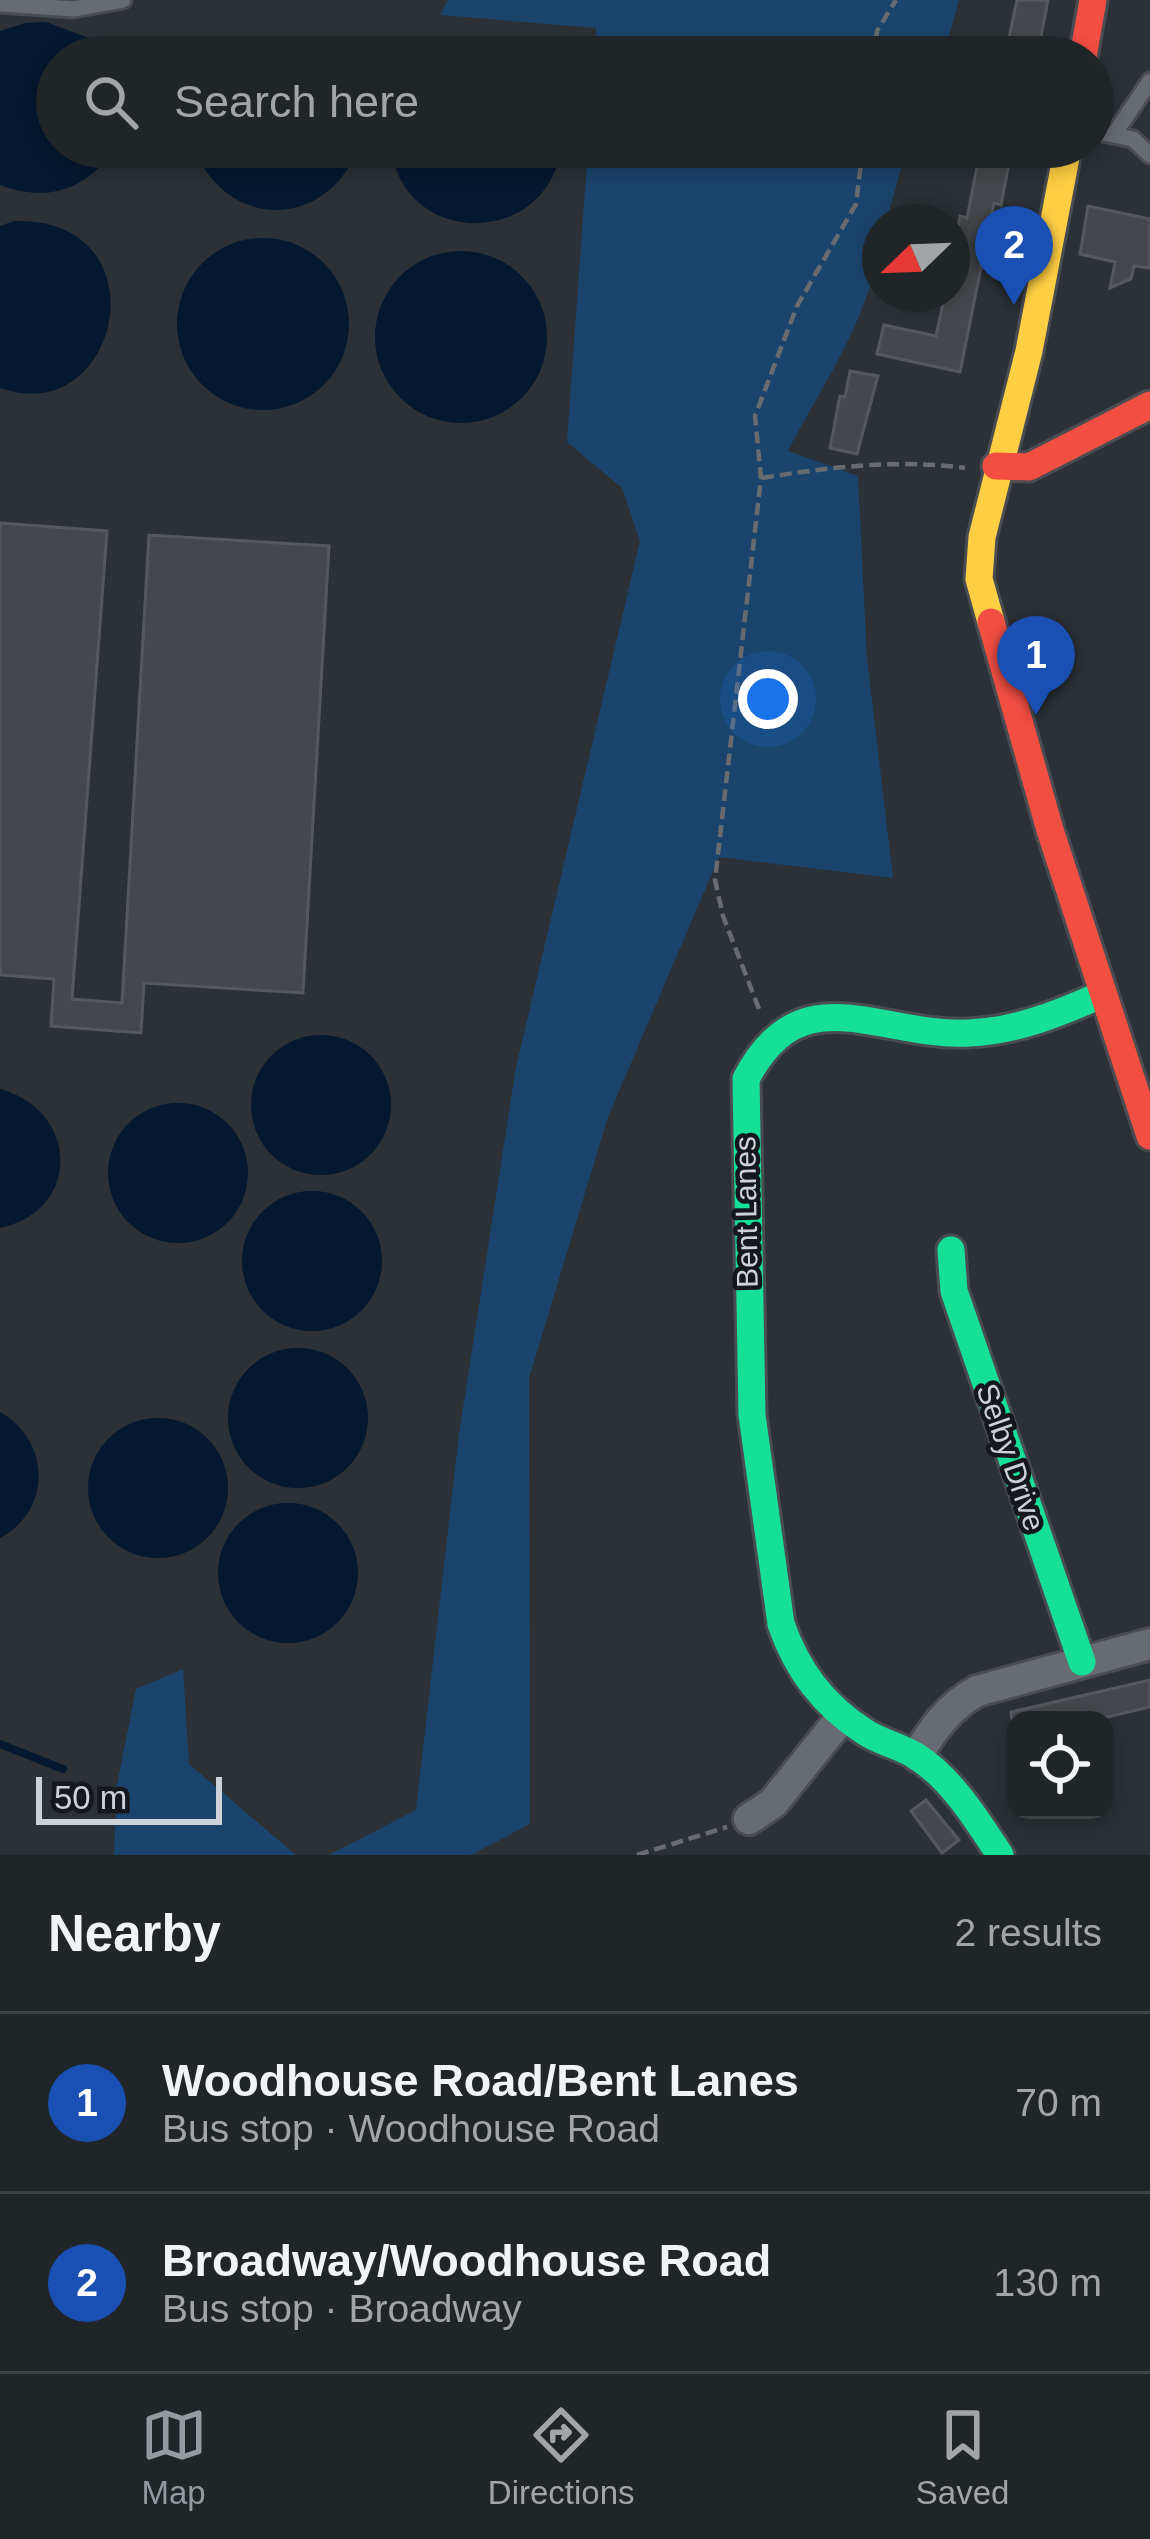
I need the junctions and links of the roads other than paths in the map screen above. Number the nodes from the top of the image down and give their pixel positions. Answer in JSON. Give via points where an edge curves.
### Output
{"nodes":[{"id":1,"x":123,"y":0,"type":"edge"},
{"id":2,"x":1093,"y":0,"type":"edge"},
{"id":3,"x":0,"y":4,"type":"edge"},
{"id":4,"x":1087,"y":36,"type":"edge"},
{"id":5,"x":1150,"y":82,"type":"edge"},
{"id":6,"x":1114,"y":134,"type":"joint"},
{"id":7,"x":1150,"y":154,"type":"edge"},
{"id":8,"x":1064,"y":168,"type":"edge"},
{"id":9,"x":1150,"y":405,"type":"edge"},
{"id":10,"x":995,"y":468,"type":"junction"},
{"id":11,"x":1103,"y":994,"type":"junction"},
{"id":12,"x":1150,"y":1136,"type":"edge"},
{"id":13,"x":951,"y":1250,"type":"dead end"},
{"id":14,"x":1150,"y":1645,"type":"edge"},
{"id":15,"x":1082,"y":1662,"type":"junction"},
{"id":16,"x":842,"y":1717,"type":"junction"},
{"id":17,"x":917,"y":1756,"type":"junction"},
{"id":18,"x":749,"y":1819,"type":"road end"},
{"id":19,"x":1000,"y":1855,"type":"edge"}],
"edges":[{"from":1,"to":3,"type":"lane","via":[[74,9]]},
{"from":2,"to":4,"type":"street"},
{"from":5,"to":6,"type":"lane"},
{"from":6,"to":7,"type":"lane"},
{"from":8,"to":10,"type":"street"},
{"from":9,"to":10,"type":"street","via":[[1029,467]]},
{"from":10,"to":11,"type":"street","via":[[979,579]]},
{"from":11,"to":12,"type":"street"},
{"from":11,"to":16,"type":"street","name":"Bent Lanes","via":[[1054,1017],[984,1032],[817,1018],[770,1036],[754,1055],[744,1109],[758,1478],[786,1639],[805,1678]]},
{"from":13,"to":15,"type":"street","name":"Selby Drive","via":[[954,1291]]},
{"from":14,"to":15,"type":"street"},
{"from":15,"to":17,"type":"street","via":[[977,1691],[936,1724]]},
{"from":16,"to":17,"type":"street","name":"Bent Lanes"},
{"from":16,"to":18,"type":"street","via":[[772,1803]]},
{"from":17,"to":19,"type":"street","name":"Bent Lanes","via":[[964,1802]]}]}
